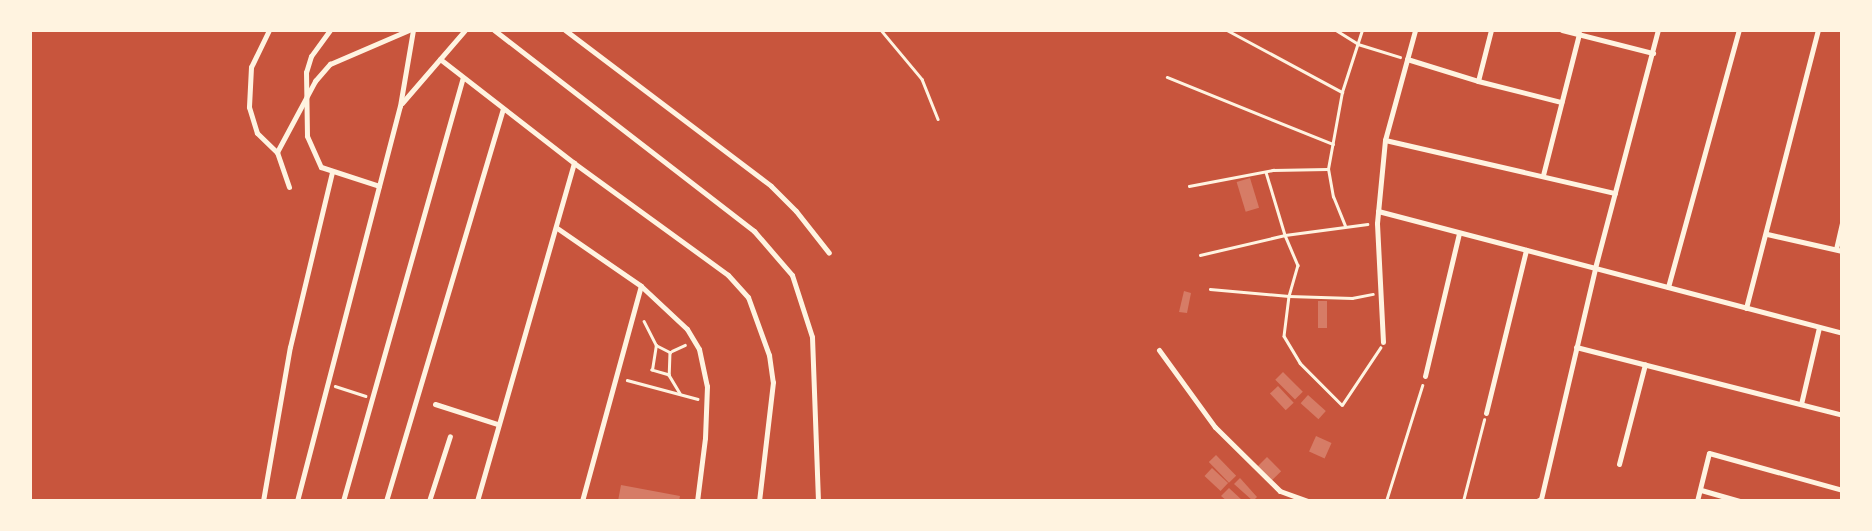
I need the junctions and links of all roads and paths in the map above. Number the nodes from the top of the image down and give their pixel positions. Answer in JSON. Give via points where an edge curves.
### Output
{"nodes":[{"id":1,"x":269,"y":30,"type":"edge"},
{"id":2,"x":330,"y":30,"type":"edge"},
{"id":3,"x":411,"y":30,"type":"edge"},
{"id":4,"x":465,"y":30,"type":"edge"},
{"id":5,"x":494,"y":30,"type":"edge"},
{"id":6,"x":565,"y":30,"type":"edge"},
{"id":7,"x":881,"y":30,"type":"edge"},
{"id":8,"x":1227,"y":30,"type":"edge"},
{"id":9,"x":1336,"y":30,"type":"edge"},
{"id":10,"x":1362,"y":30,"type":"edge"},
{"id":11,"x":1415,"y":30,"type":"edge"},
{"id":12,"x":1491,"y":30,"type":"edge"},
{"id":13,"x":1562,"y":30,"type":"edge"},
{"id":14,"x":1658,"y":30,"type":"edge"},
{"id":15,"x":1739,"y":30,"type":"edge"},
{"id":16,"x":1818,"y":30,"type":"edge"},
{"id":17,"x":1579,"y":34,"type":"junction"},
{"id":18,"x":1357,"y":44,"type":"junction"},
{"id":19,"x":1653,"y":54,"type":"junction"},
{"id":20,"x":440,"y":59,"type":"junction"},
{"id":21,"x":1407,"y":59,"type":"junction"},
{"id":22,"x":1167,"y":77,"type":"dead end"},
{"id":23,"x":463,"y":78,"type":"junction"},
{"id":24,"x":1478,"y":81,"type":"junction"},
{"id":25,"x":1342,"y":92,"type":"junction"},
{"id":26,"x":304,"y":98,"type":"junction"},
{"id":27,"x":1561,"y":102,"type":"junction"},
{"id":28,"x":400,"y":106,"type":"junction"},
{"id":29,"x":503,"y":109,"type":"junction"},
{"id":30,"x":938,"y":118,"type":"dead end"},
{"id":31,"x":1385,"y":140,"type":"junction"},
{"id":32,"x":1333,"y":144,"type":"junction"},
{"id":33,"x":277,"y":152,"type":"junction"},
{"id":34,"x":574,"y":163,"type":"junction"},
{"id":35,"x":1328,"y":169,"type":"junction"},
{"id":36,"x":332,"y":172,"type":"junction"},
{"id":37,"x":1266,"y":172,"type":"junction"},
{"id":38,"x":1543,"y":175,"type":"junction"},
{"id":39,"x":379,"y":186,"type":"junction"},
{"id":40,"x":1189,"y":186,"type":"dead end"},
{"id":41,"x":289,"y":187,"type":"dead end"},
{"id":42,"x":1615,"y":193,"type":"junction"},
{"id":43,"x":1378,"y":211,"type":"junction"},
{"id":44,"x":1377,"y":223,"type":"junction"},
{"id":45,"x":1842,"y":224,"type":"edge"},
{"id":46,"x":1345,"y":226,"type":"junction"},
{"id":47,"x":557,"y":228,"type":"junction"},
{"id":48,"x":1459,"y":233,"type":"junction"},
{"id":49,"x":1767,"y":234,"type":"junction"},
{"id":50,"x":1285,"y":235,"type":"junction"},
{"id":51,"x":1526,"y":250,"type":"junction"},
{"id":52,"x":1839,"y":250,"type":"edge"},
{"id":53,"x":829,"y":253,"type":"dead end"},
{"id":54,"x":1200,"y":255,"type":"dead end"},
{"id":55,"x":1595,"y":268,"type":"junction"},
{"id":56,"x":641,"y":286,"type":"junction"},
{"id":57,"x":1668,"y":287,"type":"junction"},
{"id":58,"x":1210,"y":289,"type":"dead end"},
{"id":59,"x":1380,"y":293,"type":"junction"},
{"id":60,"x":1289,"y":296,"type":"junction"},
{"id":61,"x":1746,"y":308,"type":"junction"},
{"id":62,"x":644,"y":321,"type":"dead end"},
{"id":63,"x":1819,"y":327,"type":"junction"},
{"id":64,"x":1842,"y":333,"type":"edge"},
{"id":65,"x":1384,"y":342,"type":"joint"},
{"id":66,"x":656,"y":345,"type":"junction"},
{"id":67,"x":685,"y":345,"type":"dead end"},
{"id":68,"x":1576,"y":347,"type":"junction"},
{"id":69,"x":1159,"y":350,"type":"dead end"},
{"id":70,"x":670,"y":352,"type":"junction"},
{"id":71,"x":1645,"y":364,"type":"junction"},
{"id":72,"x":668,"y":375,"type":"junction"},
{"id":73,"x":1425,"y":376,"type":"joint"},
{"id":74,"x":627,"y":380,"type":"dead end"},
{"id":75,"x":327,"y":383,"type":"junction"},
{"id":76,"x":681,"y":394,"type":"junction"},
{"id":77,"x":371,"y":398,"type":"junction"},
{"id":78,"x":698,"y":399,"type":"dead end"},
{"id":79,"x":435,"y":404,"type":"dead end"},
{"id":80,"x":1801,"y":404,"type":"junction"},
{"id":81,"x":1486,"y":413,"type":"joint"},
{"id":82,"x":1842,"y":415,"type":"edge"},
{"id":83,"x":497,"y":424,"type":"junction"},
{"id":84,"x":450,"y":436,"type":"dead end"},
{"id":85,"x":1619,"y":464,"type":"dead end"},
{"id":86,"x":1700,"y":490,"type":"junction"},
{"id":87,"x":1842,"y":490,"type":"edge"},
{"id":88,"x":262,"y":501,"type":"edge"},
{"id":89,"x":297,"y":501,"type":"edge"},
{"id":90,"x":343,"y":501,"type":"edge"},
{"id":91,"x":386,"y":501,"type":"edge"},
{"id":92,"x":429,"y":501,"type":"edge"},
{"id":93,"x":477,"y":501,"type":"edge"},
{"id":94,"x":582,"y":501,"type":"edge"},
{"id":95,"x":697,"y":501,"type":"edge"},
{"id":96,"x":758,"y":501,"type":"edge"},
{"id":97,"x":818,"y":501,"type":"edge"},
{"id":98,"x":1307,"y":501,"type":"edge"},
{"id":99,"x":1386,"y":501,"type":"edge"},
{"id":100,"x":1463,"y":501,"type":"edge"},
{"id":101,"x":1537,"y":501,"type":"edge"},
{"id":102,"x":1698,"y":501,"type":"edge"},
{"id":103,"x":1740,"y":501,"type":"edge"}],
"edges":[{"from":1,"to":33,"type":"street","via":[[251,67],[249,107],[257,133]]},
{"from":2,"to":26,"type":"street","via":[[312,56]]},
{"from":3,"to":26,"type":"street","via":[[330,64]]},
{"from":3,"to":28,"type":"street"},
{"from":4,"to":20,"type":"street"},
{"from":5,"to":97,"type":"street","via":[[754,231],[792,275],[812,337]]},
{"from":6,"to":53,"type":"street","via":[[771,186]]},
{"from":7,"to":30,"type":"lane","via":[[922,79]]},
{"from":8,"to":25,"type":"path"},
{"from":9,"to":18,"type":"path"},
{"from":10,"to":18,"type":"path"},
{"from":11,"to":21,"type":"street"},
{"from":12,"to":24,"type":"street"},
{"from":13,"to":17,"type":"street"},
{"from":14,"to":19,"type":"street"},
{"from":15,"to":57,"type":"street"},
{"from":16,"to":49,"type":"street"},
{"from":17,"to":19,"type":"street"},
{"from":17,"to":27,"type":"street"},
{"from":18,"to":21,"type":"path"},
{"from":18,"to":25,"type":"path"},
{"from":19,"to":42,"type":"street"},
{"from":20,"to":23,"type":"street"},
{"from":20,"to":28,"type":"street"},
{"from":21,"to":24,"type":"street"},
{"from":21,"to":31,"type":"street"},
{"from":22,"to":32,"type":"path"},
{"from":23,"to":29,"type":"street"},
{"from":23,"to":77,"type":"street"},
{"from":24,"to":27,"type":"street"},
{"from":25,"to":32,"type":"path"},
{"from":26,"to":33,"type":"street"},
{"from":26,"to":36,"type":"street","via":[[313,155],[321,167]]},
{"from":27,"to":38,"type":"street"},
{"from":28,"to":39,"type":"street"},
{"from":29,"to":34,"type":"street"},
{"from":29,"to":91,"type":"street"},
{"from":31,"to":38,"type":"street"},
{"from":31,"to":43,"type":"street"},
{"from":32,"to":35,"type":"path"},
{"from":33,"to":41,"type":"street"},
{"from":34,"to":47,"type":"street"},
{"from":34,"to":96,"type":"street","via":[[728,275],[748,297],[769,355],[773,382]]},
{"from":35,"to":37,"type":"path"},
{"from":35,"to":46,"type":"path"},
{"from":36,"to":39,"type":"street"},
{"from":36,"to":88,"type":"street","via":[[290,347]]},
{"from":37,"to":40,"type":"path"},
{"from":37,"to":50,"type":"path"},
{"from":38,"to":42,"type":"street"},
{"from":39,"to":75,"type":"street"},
{"from":42,"to":55,"type":"street"},
{"from":43,"to":44,"type":"street"},
{"from":43,"to":48,"type":"street"},
{"from":44,"to":46,"type":"path"},
{"from":44,"to":59,"type":"street"},
{"from":45,"to":52,"type":"street"},
{"from":46,"to":50,"type":"path"},
{"from":47,"to":56,"type":"street"},
{"from":47,"to":83,"type":"street"},
{"from":48,"to":51,"type":"street"},
{"from":48,"to":73,"type":"street"},
{"from":49,"to":52,"type":"street"},
{"from":49,"to":61,"type":"street"},
{"from":50,"to":54,"type":"path"},
{"from":50,"to":60,"type":"path","via":[[1298,265]]},
{"from":51,"to":55,"type":"street"},
{"from":51,"to":81,"type":"street"},
{"from":55,"to":57,"type":"street"},
{"from":55,"to":68,"type":"street"},
{"from":56,"to":94,"type":"street"},
{"from":56,"to":95,"type":"street","via":[[680,321],[699,349],[706,386]]},
{"from":57,"to":61,"type":"street"},
{"from":58,"to":60,"type":"path"},
{"from":59,"to":60,"type":"path","via":[[1352,298]]},
{"from":59,"to":65,"type":"street"},
{"from":60,"to":65,"type":"path","via":[[1284,336],[1300,363],[1342,405]]},
{"from":61,"to":63,"type":"street"},
{"from":62,"to":66,"type":"path"},
{"from":63,"to":64,"type":"street"},
{"from":63,"to":80,"type":"street"},
{"from":66,"to":70,"type":"path"},
{"from":66,"to":72,"type":"path","via":[[652,370]]},
{"from":67,"to":70,"type":"path"},
{"from":68,"to":71,"type":"street"},
{"from":68,"to":101,"type":"street"},
{"from":69,"to":98,"type":"street","via":[[1215,427],[1280,491]]},
{"from":70,"to":72,"type":"path"},
{"from":71,"to":80,"type":"street"},
{"from":71,"to":85,"type":"street"},
{"from":72,"to":76,"type":"path"},
{"from":73,"to":99,"type":"path"},
{"from":74,"to":76,"type":"path"},
{"from":75,"to":77,"type":"path"},
{"from":75,"to":89,"type":"street"},
{"from":76,"to":78,"type":"path"},
{"from":77,"to":90,"type":"street"},
{"from":79,"to":83,"type":"street"},
{"from":80,"to":82,"type":"street"},
{"from":81,"to":100,"type":"path"},
{"from":83,"to":93,"type":"street"},
{"from":84,"to":92,"type":"street"},
{"from":86,"to":87,"type":"street","via":[[1709,453]]},
{"from":86,"to":102,"type":"street"},
{"from":86,"to":103,"type":"street"}]}
